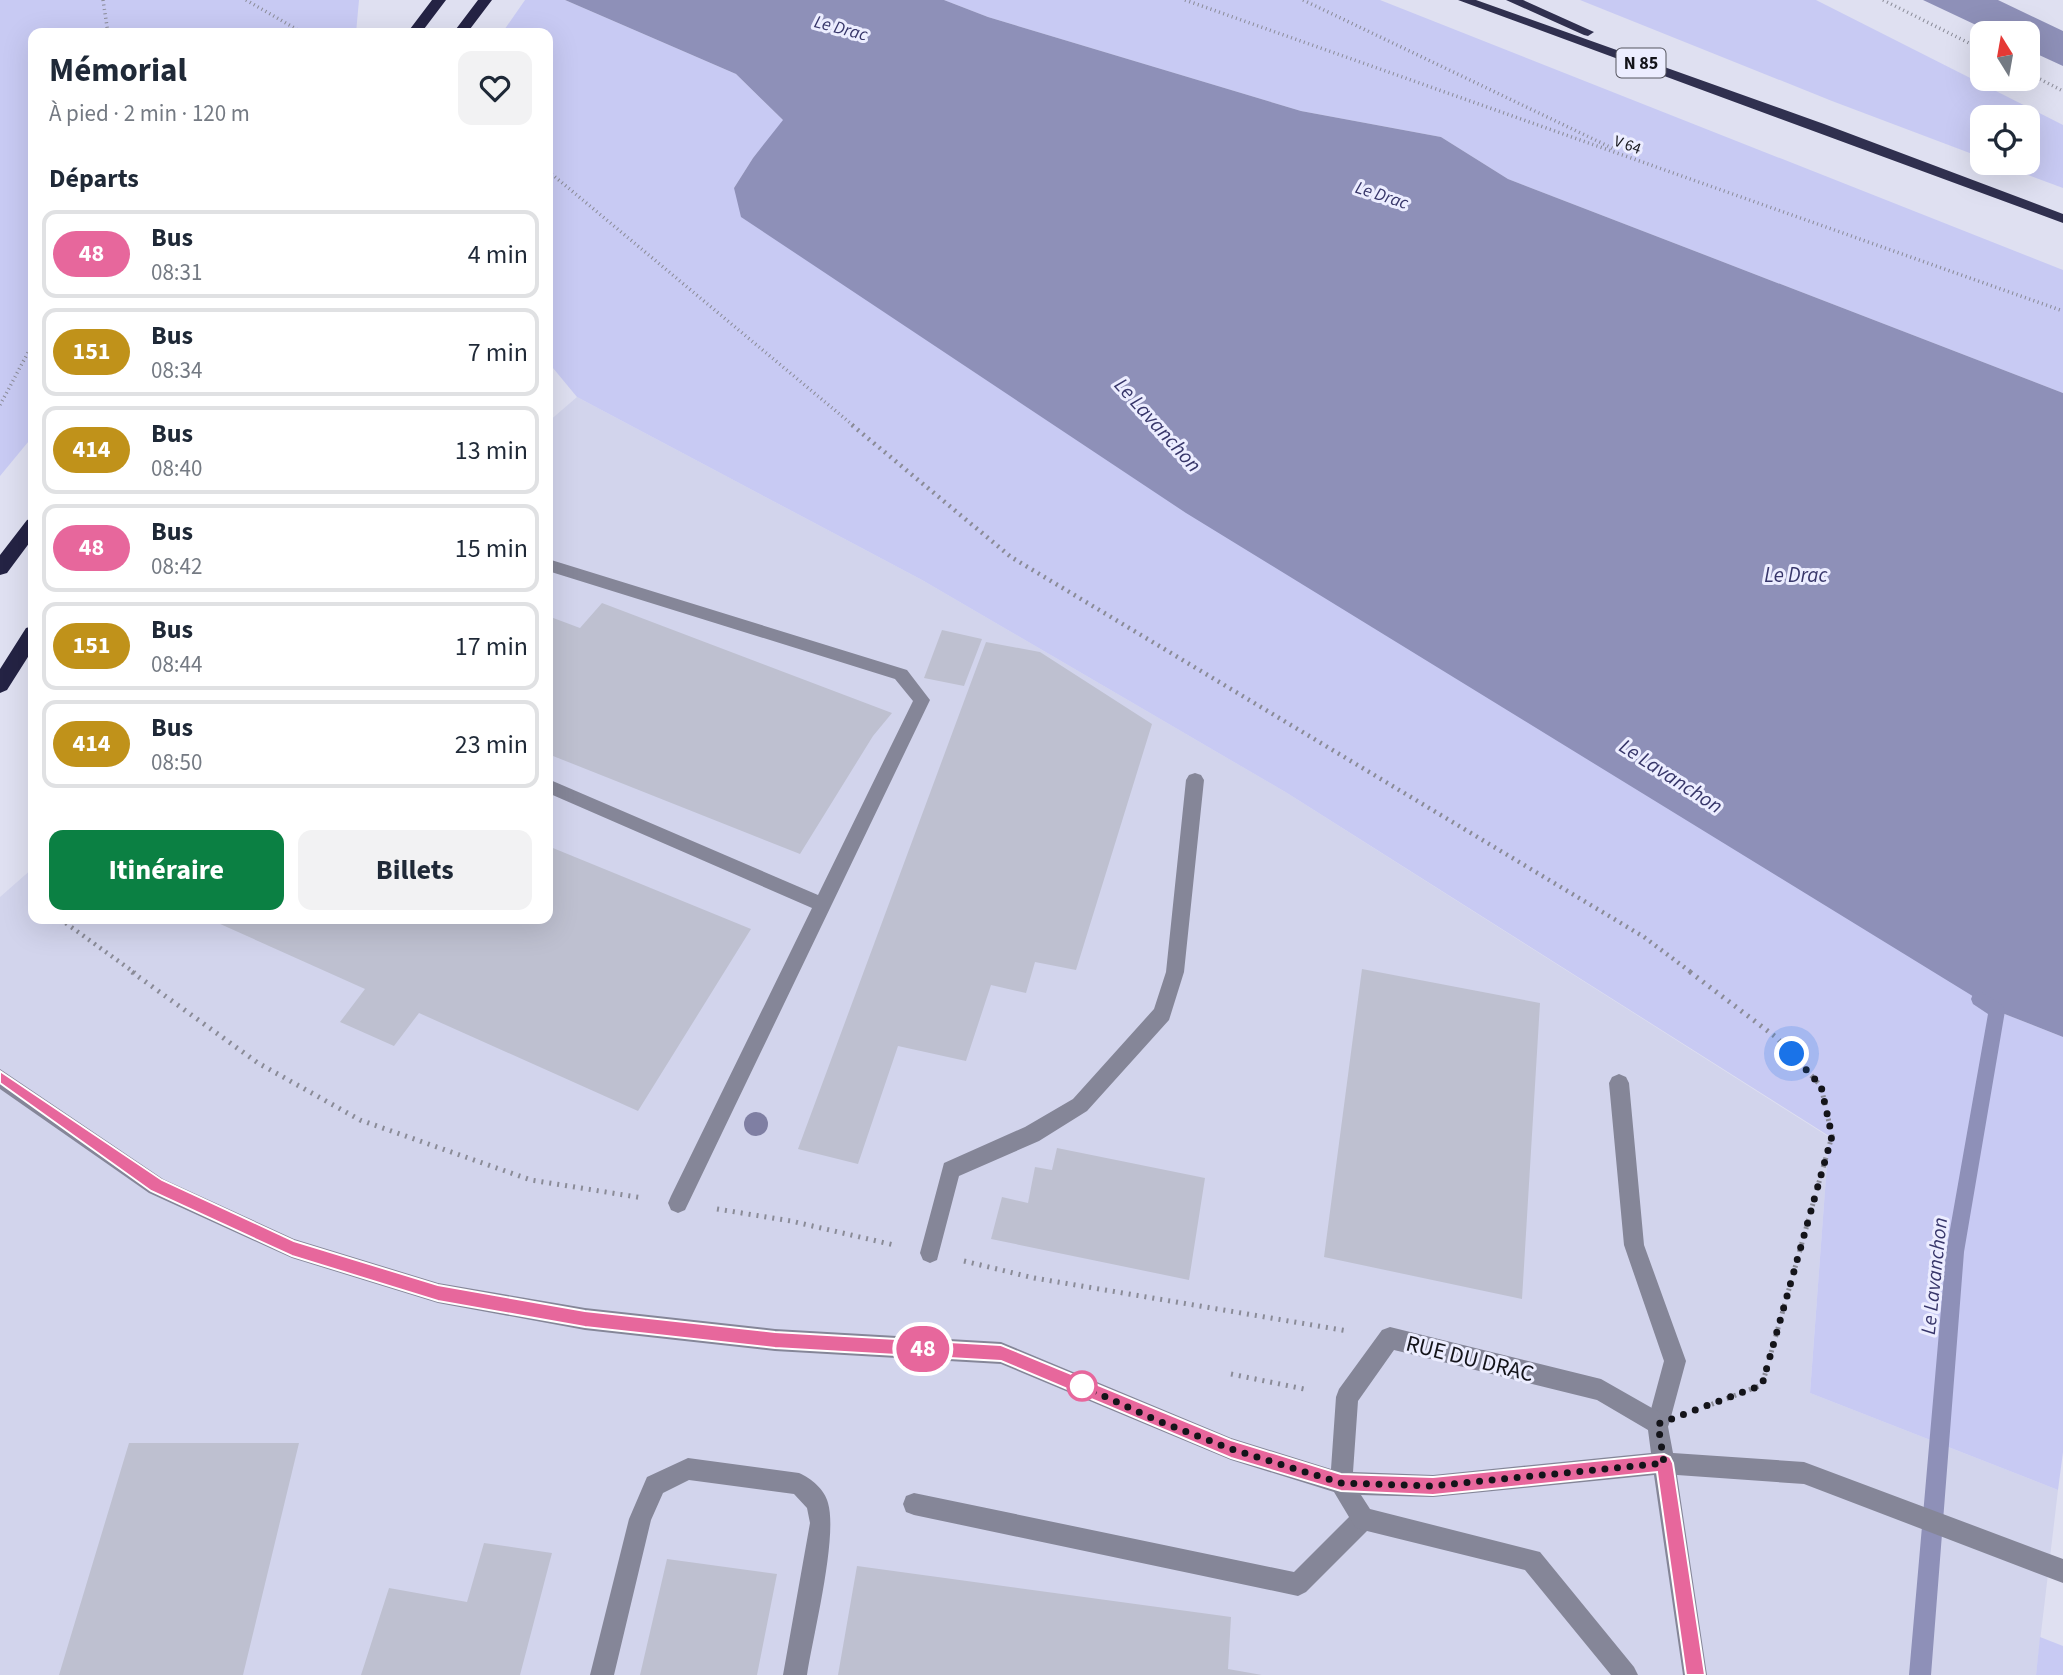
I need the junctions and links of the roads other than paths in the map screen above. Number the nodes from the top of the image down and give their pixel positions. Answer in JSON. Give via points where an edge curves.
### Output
{"nodes":[{"id":1,"x":439,"y":0,"type":"edge"},
{"id":2,"x":485,"y":0,"type":"edge"},
{"id":3,"x":1464,"y":0,"type":"edge"},
{"id":4,"x":1512,"y":0,"type":"edge"},
{"id":5,"x":418,"y":28,"type":"edge"},
{"id":6,"x":464,"y":28,"type":"edge"},
{"id":7,"x":1819,"y":127,"type":"junction"},
{"id":8,"x":2063,"y":219,"type":"edge"},
{"id":9,"x":28,"y":532,"type":"edge"},
{"id":10,"x":553,"y":567,"type":"edge"},
{"id":11,"x":0,"y":569,"type":"edge"},
{"id":12,"x":28,"y":641,"type":"edge"},
{"id":13,"x":0,"y":685,"type":"edge"},
{"id":14,"x":1195,"y":780,"type":"dead end"},
{"id":15,"x":553,"y":788,"type":"edge"},
{"id":16,"x":823,"y":905,"type":"junction"},
{"id":17,"x":0,"y":1078,"type":"edge"},
{"id":18,"x":1619,"y":1083,"type":"dead end"},
{"id":19,"x":678,"y":1203,"type":"dead end"},
{"id":20,"x":930,"y":1253,"type":"dead end"},
{"id":21,"x":1658,"y":1424,"type":"junction"},
{"id":22,"x":1664,"y":1463,"type":"junction"},
{"id":23,"x":1341,"y":1483,"type":"junction"},
{"id":24,"x":914,"y":1504,"type":"dead end"},
{"id":25,"x":1363,"y":1519,"type":"junction"},
{"id":26,"x":2059,"y":1569,"type":"edge"},
{"id":27,"x":602,"y":1675,"type":"edge"},
{"id":28,"x":795,"y":1675,"type":"edge"},
{"id":29,"x":1626,"y":1675,"type":"edge"},
{"id":30,"x":1695,"y":1675,"type":"edge"}],
"edges":[{"from":1,"to":5,"type":"highway"},
{"from":2,"to":6,"type":"highway"},
{"from":3,"to":7,"type":"highway","number":"N 85"},
{"from":4,"to":7,"type":"highway","number":"N 85"},
{"from":7,"to":8,"type":"highway","number":"N 85"},
{"from":9,"to":11,"type":"highway"},
{"from":10,"to":16,"type":"street","via":[[901,674],[922,700]]},
{"from":12,"to":13,"type":"highway"},
{"from":14,"to":20,"type":"street","via":[[1175,972],[1162,1014],[1080,1105],[1032,1134],[950,1170]]},
{"from":15,"to":16,"type":"street"},
{"from":16,"to":19,"type":"street"},
{"from":17,"to":23,"type":"street","via":[[156,1186],[292,1248],[438,1293],[585,1319],[761,1338],[1001,1353],[1231,1449]]},
{"from":18,"to":21,"type":"street","via":[[1634,1245],[1675,1361]]},
{"from":21,"to":22,"type":"street"},
{"from":21,"to":23,"type":"street","name":"RUE DU DRAC","via":[[1601,1390],[1390,1338],[1347,1397]]},
{"from":22,"to":23,"type":"street","via":[[1433,1486]]},
{"from":22,"to":26,"type":"street","via":[[1804,1474]]},
{"from":22,"to":30,"type":"street"},
{"from":23,"to":25,"type":"street"},
{"from":24,"to":25,"type":"street","via":[[1298,1584]]},
{"from":25,"to":29,"type":"street","via":[[1532,1560]]},
{"from":27,"to":28,"type":"street","via":[[640,1519],[655,1485],[688,1469],[799,1484],[817,1502],[821,1523]]}]}
